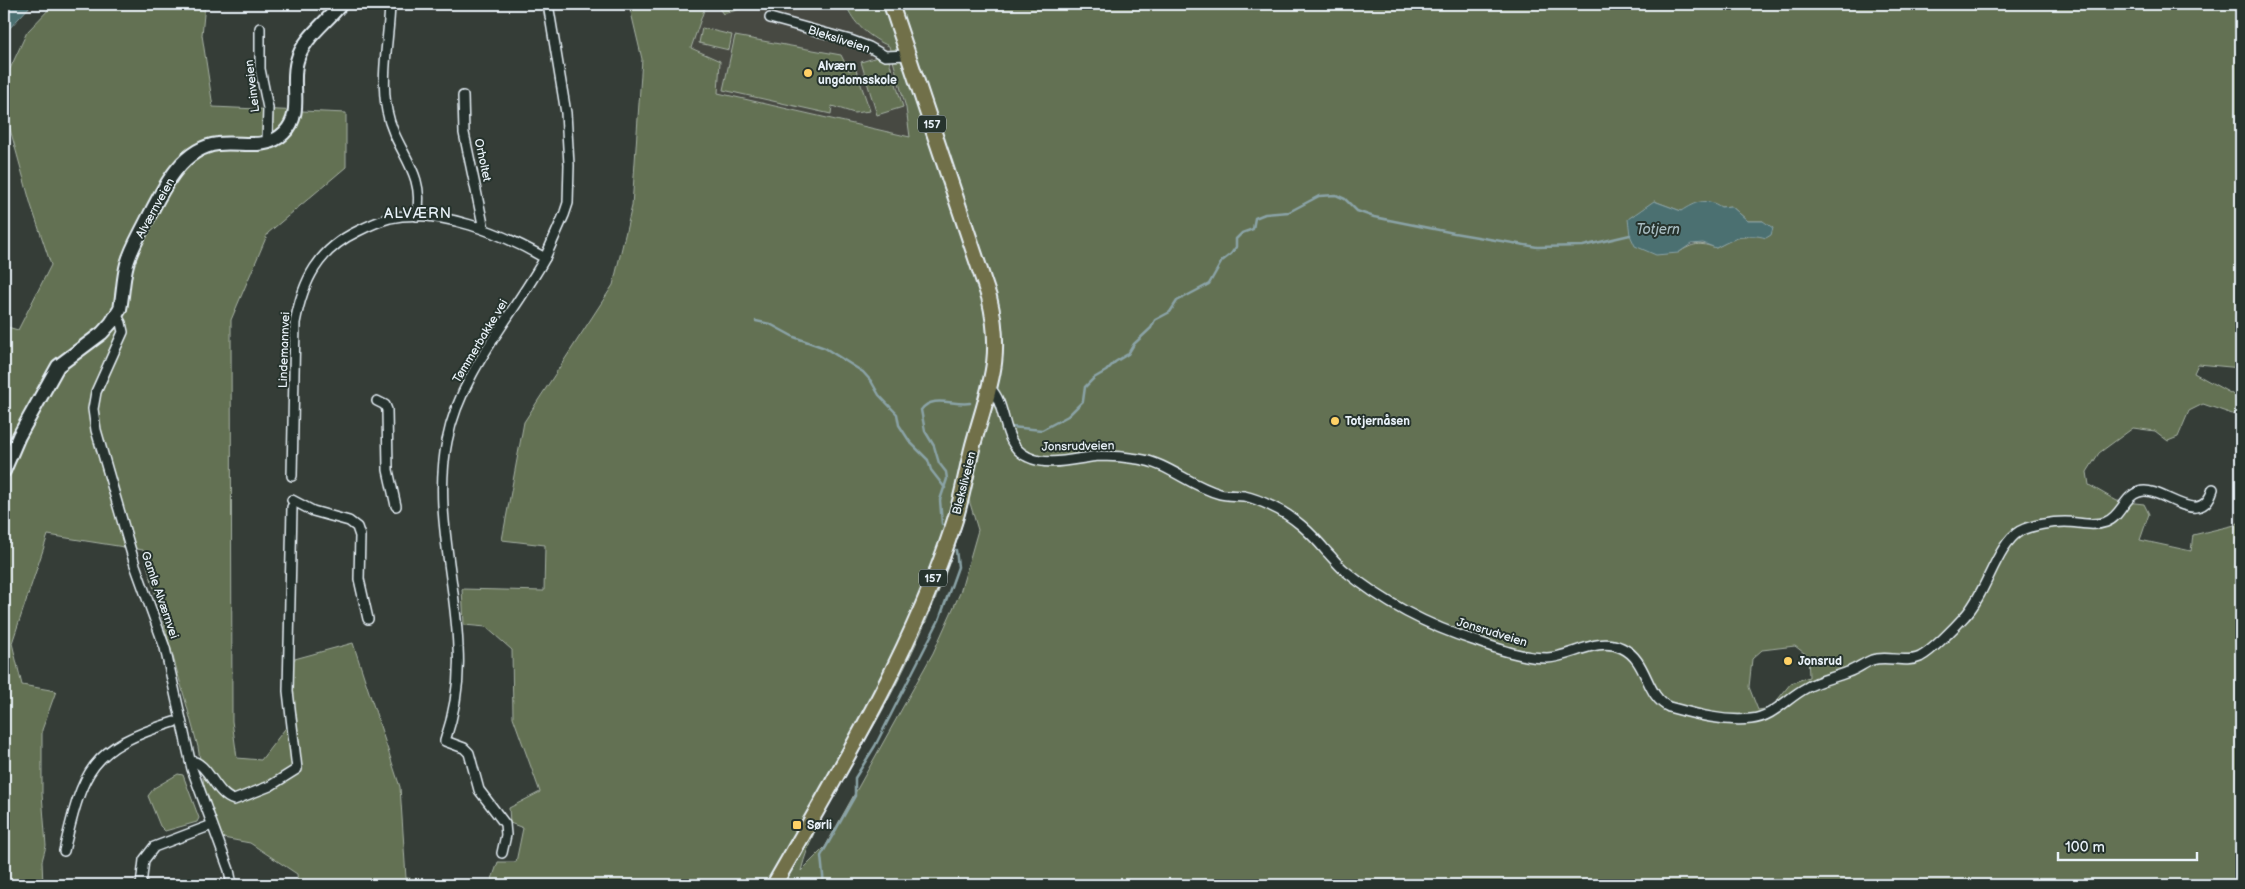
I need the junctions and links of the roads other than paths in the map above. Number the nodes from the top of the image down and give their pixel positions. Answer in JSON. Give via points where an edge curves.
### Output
{"nodes":[{"id":1,"x":340,"y":4,"type":"edge"},
{"id":2,"x":390,"y":4,"type":"edge"},
{"id":3,"x":548,"y":4,"type":"edge"},
{"id":4,"x":891,"y":4,"type":"edge"},
{"id":5,"x":770,"y":18,"type":"dead end"},
{"id":6,"x":260,"y":28,"type":"dead end"},
{"id":7,"x":908,"y":55,"type":"junction"},
{"id":8,"x":463,"y":96,"type":"dead end"},
{"id":9,"x":267,"y":142,"type":"junction"},
{"id":10,"x":418,"y":216,"type":"junction"},
{"id":11,"x":484,"y":228,"type":"junction"},
{"id":12,"x":545,"y":258,"type":"junction"},
{"id":13,"x":116,"y":316,"type":"junction"},
{"id":14,"x":990,"y":388,"type":"junction"},
{"id":15,"x":377,"y":401,"type":"dead end"},
{"id":16,"x":4,"y":471,"type":"edge"},
{"id":17,"x":292,"y":476,"type":"dead end"},
{"id":18,"x":2213,"y":489,"type":"dead end"},
{"id":19,"x":396,"y":506,"type":"dead end"},
{"id":20,"x":368,"y":619,"type":"dead end"},
{"id":21,"x":174,"y":722,"type":"dead end"},
{"id":22,"x":190,"y":761,"type":"junction"},
{"id":23,"x":212,"y":825,"type":"junction"},
{"id":24,"x":64,"y":851,"type":"dead end"},
{"id":25,"x":502,"y":853,"type":"dead end"},
{"id":26,"x":141,"y":885,"type":"edge"},
{"id":27,"x":232,"y":885,"type":"edge"},
{"id":28,"x":774,"y":885,"type":"edge"}],
"edges":[{"from":1,"to":9,"type":"main road","via":[[299,53],[294,73],[296,107],[293,119],[283,134]]},
{"from":2,"to":10,"type":"street","via":[[386,102],[392,129],[419,188]]},
{"from":3,"to":12,"type":"street","name":"Tømmerbakke vei","via":[[566,114],[569,165],[568,202]]},
{"from":4,"to":7,"type":"main road","name":"Bleksliveien","number":"157"},
{"from":5,"to":7,"type":"street","name":"Bleksliveien","via":[[850,40],[885,56]]},
{"from":6,"to":9,"type":"street","name":"Leinveien","via":[[260,68],[268,108]]},
{"from":7,"to":14,"type":"main road","name":"Bleksliveien","number":"157","via":[[991,306],[996,350]]},
{"from":8,"to":11,"type":"street","name":"Orholtet","via":[[466,142]]},
{"from":9,"to":13,"type":"main road","name":"Alværnveien","via":[[208,146],[193,154],[179,168],[158,199],[130,256]]},
{"from":10,"to":11,"type":"street"},
{"from":10,"to":17,"type":"street","name":"Lindemannvei","via":[[389,218],[343,238],[320,259],[304,288],[295,323]]},
{"from":11,"to":12,"type":"street"},
{"from":12,"to":25,"type":"street","name":"Tømmerbakke vei","via":[[464,391],[450,428],[443,468],[442,505],[458,650],[457,688],[445,741],[469,753],[479,790],[505,824]]},
{"from":13,"to":16,"type":"main road","name":"Alværnveien","via":[[102,333],[58,366],[19,436]]},
{"from":13,"to":22,"type":"street","name":"Gamle Alværnvei","via":[[123,327],[123,335],[99,381],[93,416],[135,565],[165,648]]},
{"from":14,"to":18,"type":"street","name":"Jonsrudveien","via":[[997,395],[1010,439],[1028,458],[1045,461],[1102,456],[1151,461],[1205,489],[1264,503],[1305,527],[1343,569],[1411,615],[1437,628],[1505,651],[1534,657],[1556,657],[1604,644],[1622,647],[1641,665],[1657,699],[1664,705],[1722,719],[1763,716],[1806,688],[1872,660],[1912,659],[1923,655],[1972,609],[2002,553],[2020,531],[2053,523],[2108,521],[2140,491],[2149,491],[2187,506],[2201,506]]},
{"from":14,"to":28,"type":"main road","name":"Bleksliveien","number":"157","via":[[956,518],[926,594],[881,694]]},
{"from":15,"to":19,"type":"street","via":[[386,407],[388,470]]},
{"from":20,"to":22,"type":"street","via":[[359,579],[360,536],[357,527],[349,521],[292,504],[288,691],[298,769],[270,786],[234,800],[224,796],[200,764]]},
{"from":21,"to":24,"type":"street","via":[[124,740],[97,761],[79,793]]},
{"from":22,"to":23,"type":"street","name":"Gamle Alværnvei"},
{"from":23,"to":26,"type":"street","via":[[154,847],[144,860]]},
{"from":23,"to":27,"type":"street","name":"Gamle Alværnvei"}]}
